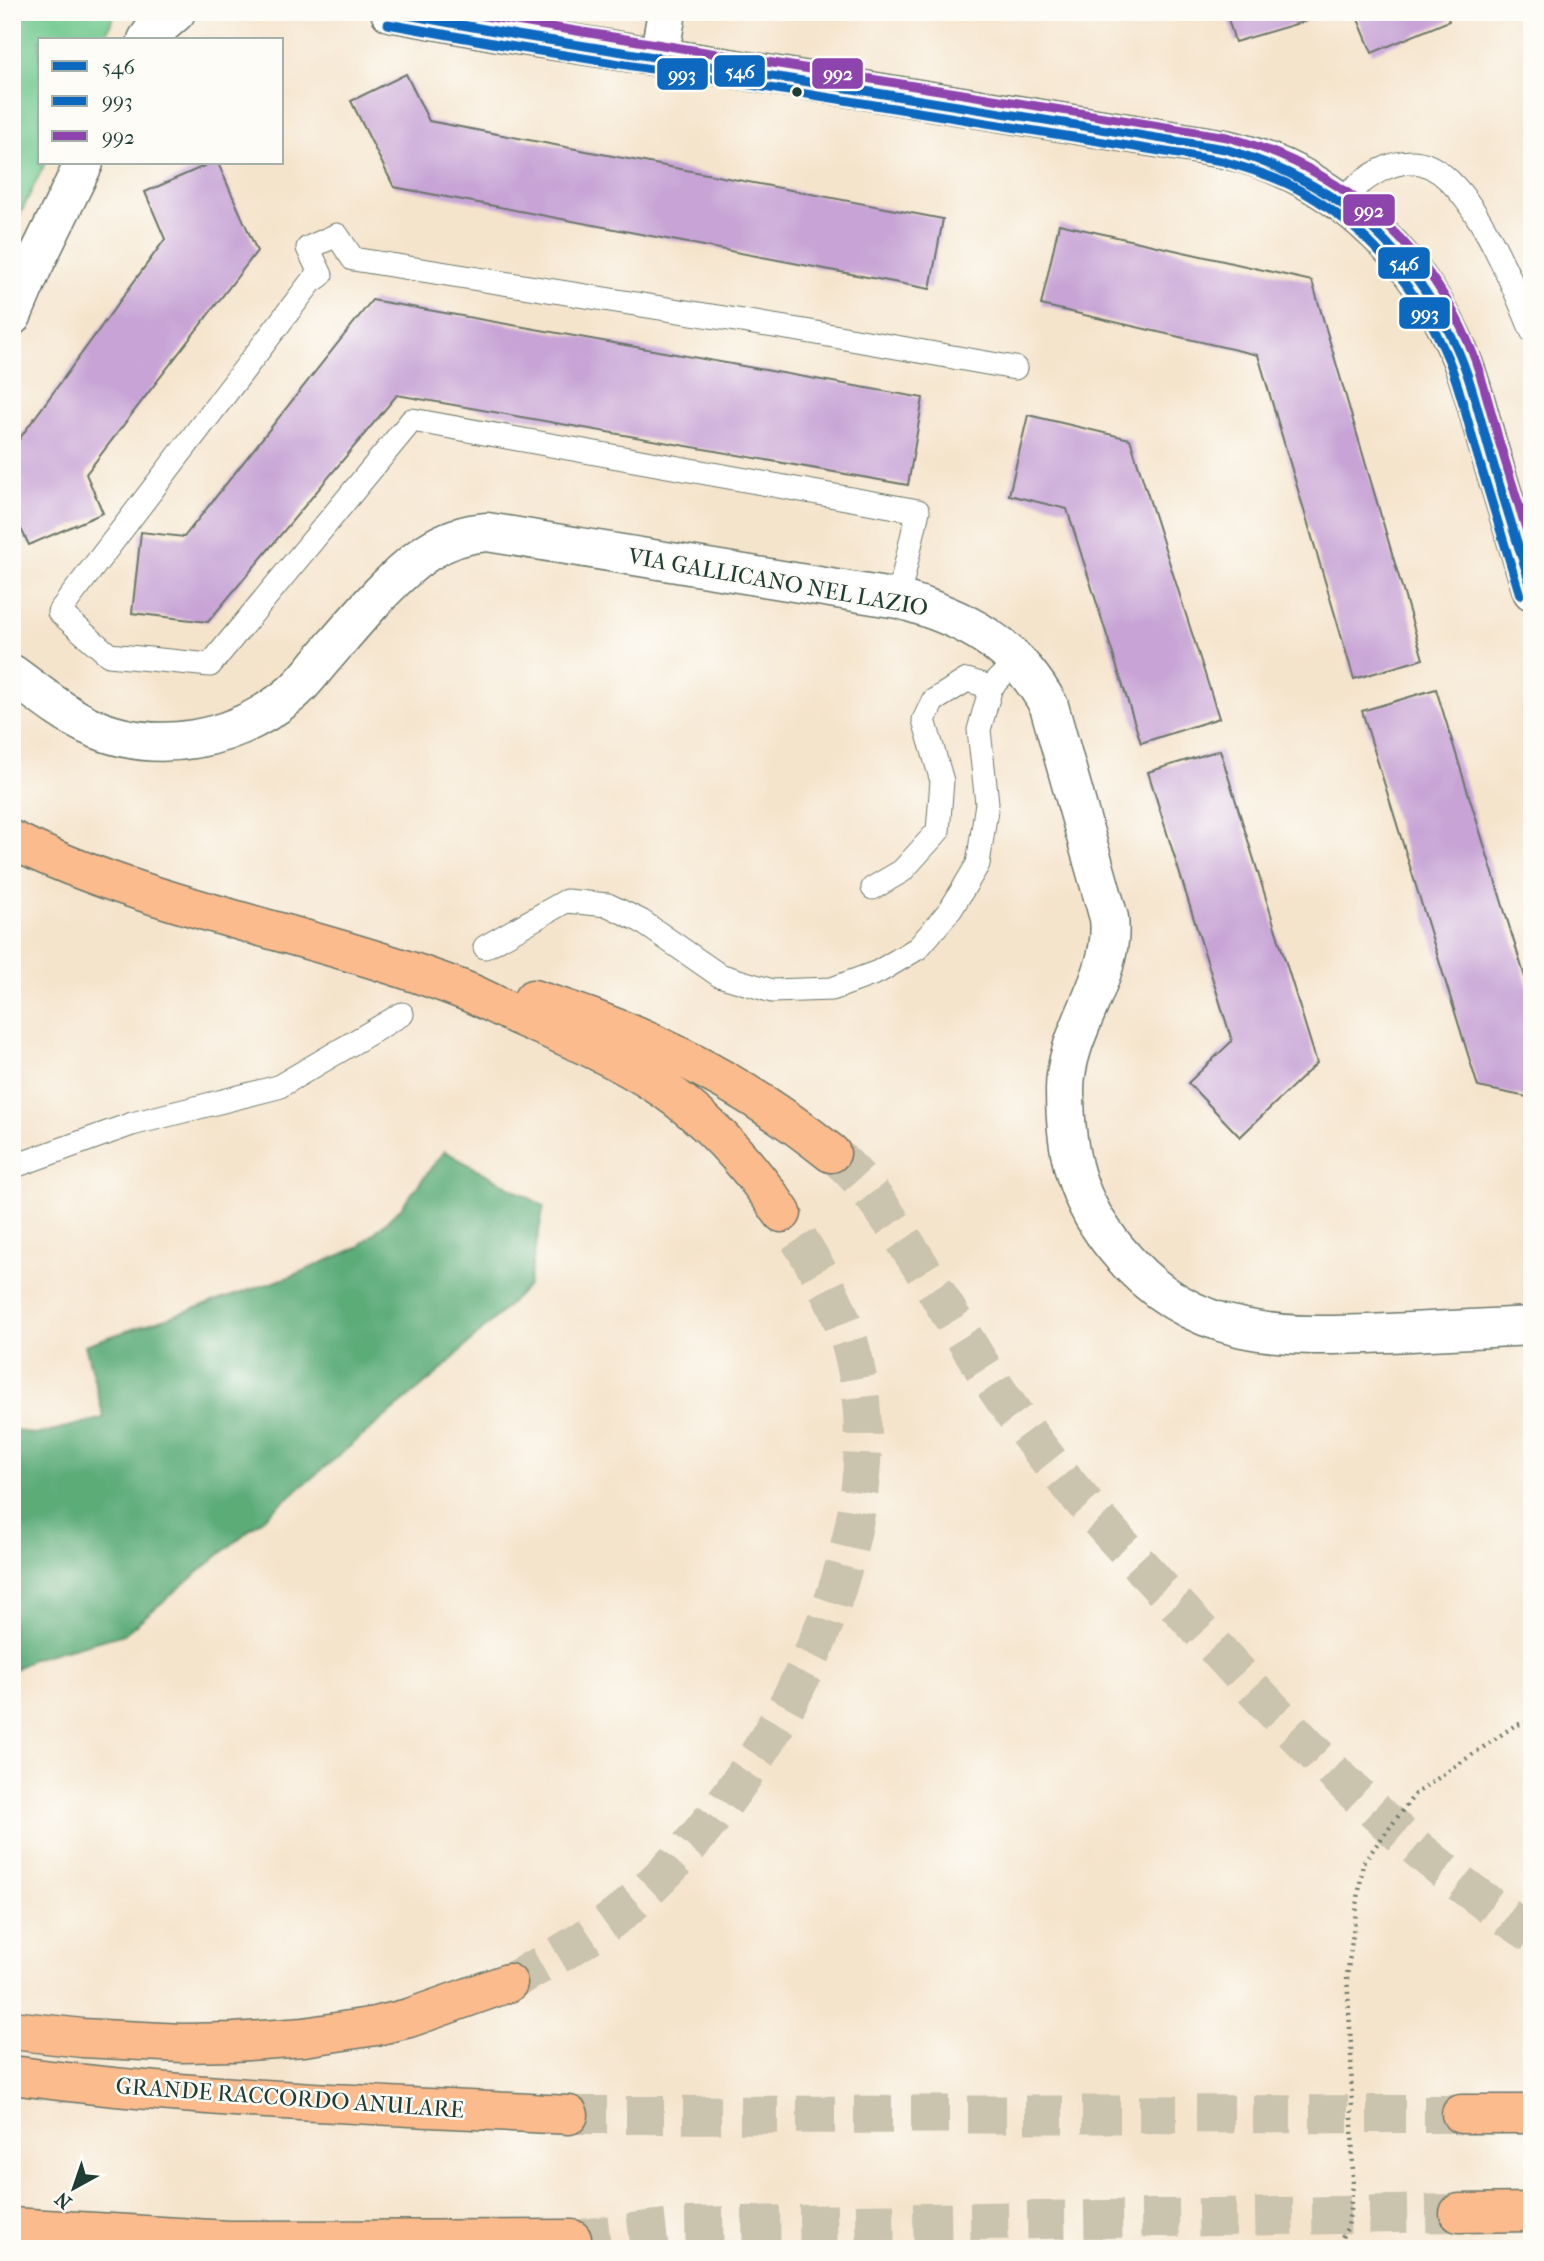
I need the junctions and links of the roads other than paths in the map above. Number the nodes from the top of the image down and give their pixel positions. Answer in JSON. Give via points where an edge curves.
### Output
{"nodes":[{"id":1,"x":176,"y":12,"type":"edge"},
{"id":2,"x":390,"y":12,"type":"edge"},
{"id":3,"x":667,"y":12,"type":"edge"},
{"id":4,"x":148,"y":38,"type":"edge"},
{"id":5,"x":659,"y":57,"type":"junction"},
{"id":6,"x":83,"y":164,"type":"edge"},
{"id":7,"x":1338,"y":200,"type":"junction"},
{"id":8,"x":12,"y":316,"type":"edge"},
{"id":9,"x":1532,"y":331,"type":"edge"},
{"id":10,"x":1015,"y":368,"type":"dead end"},
{"id":11,"x":1532,"y":591,"type":"edge"},
{"id":12,"x":898,"y":599,"type":"junction"},
{"id":13,"x":1017,"y":660,"type":"junction"},
{"id":14,"x":12,"y":674,"type":"edge"},
{"id":15,"x":990,"y":687,"type":"junction"},
{"id":16,"x":12,"y":840,"type":"edge"},
{"id":17,"x":873,"y":888,"type":"dead end"},
{"id":18,"x":485,"y":947,"type":"dead end"},
{"id":19,"x":465,"y":990,"type":"junction"},
{"id":20,"x":402,"y":1014,"type":"dead end"},
{"id":21,"x":831,"y":1153,"type":"tunnel mouth"},
{"id":22,"x":12,"y":1167,"type":"edge"},
{"id":23,"x":782,"y":1213,"type":"tunnel mouth"},
{"id":24,"x":1532,"y":1326,"type":"edge"},
{"id":25,"x":508,"y":1983,"type":"tunnel mouth"},
{"id":26,"x":12,"y":2030,"type":"edge"},
{"id":27,"x":12,"y":2075,"type":"edge"},
{"id":28,"x":1532,"y":2114,"type":"edge"},
{"id":29,"x":569,"y":2115,"type":"tunnel mouth"},
{"id":30,"x":1461,"y":2115,"type":"tunnel mouth"},
{"id":31,"x":1532,"y":2212,"type":"edge"},
{"id":32,"x":1459,"y":2214,"type":"tunnel mouth"},
{"id":33,"x":12,"y":2227,"type":"edge"},
{"id":34,"x":572,"y":2239,"type":"tunnel mouth"}],
"edges":[{"from":1,"to":4,"type":"street"},
{"from":2,"to":5,"type":"street"},
{"from":3,"to":5,"type":"street"},
{"from":5,"to":7,"type":"street","via":[[1254,155],[1303,177]]},
{"from":6,"to":8,"type":"street"},
{"from":7,"to":9,"type":"lane","via":[[1399,163],[1423,163],[1437,170],[1472,208]]},
{"from":7,"to":11,"type":"street","via":[[1391,247],[1423,288],[1455,345]]},
{"from":10,"to":12,"type":"lane","via":[[353,260],[337,235],[309,248],[321,275],[311,282],[60,612],[109,655],[210,665],[412,420],[918,512]]},
{"from":12,"to":13,"type":"street","name":"VIA GALLICANO NEL LAZIO","via":[[959,620]]},
{"from":12,"to":14,"type":"street","name":"VIA GALLICANO NEL LAZIO","via":[[471,533],[454,537],[417,558],[294,692],[266,714],[215,734],[155,743],[130,738],[88,725]]},
{"from":13,"to":15,"type":"lane"},
{"from":13,"to":24,"type":"street","name":"VIA GALLICANO NEL LAZIO","via":[[1049,706],[1109,918],[1110,947],[1072,1048],[1065,1087],[1075,1178],[1106,1237],[1132,1268],[1169,1298],[1238,1328],[1313,1337]]},
{"from":15,"to":17,"type":"lane","via":[[967,680],[933,701],[924,720],[942,781],[938,831],[902,871]]},
{"from":15,"to":18,"type":"lane","via":[[979,730],[987,803],[978,864],[951,909],[918,948],[878,972],[832,989],[772,991],[719,975],[642,921],[608,905],[566,901]]},
{"from":16,"to":19,"type":"highway","via":[[118,884]]},
{"from":19,"to":21,"type":"highway","via":[[521,995],[654,1044],[759,1100]]},
{"from":19,"to":23,"type":"highway","via":[[595,1050],[665,1090],[746,1165]]},
{"from":20,"to":22,"type":"lane","via":[[278,1087],[132,1124]]},
{"from":25,"to":26,"type":"highway","via":[[402,2021],[304,2037],[183,2043],[82,2039]]},
{"from":27,"to":29,"type":"highway","name":"GRANDE RACCORDO ANULARE","via":[[200,2094]]},
{"from":28,"to":30,"type":"highway"},
{"from":31,"to":32,"type":"highway"},
{"from":33,"to":34,"type":"highway","via":[[228,2240]]}]}
